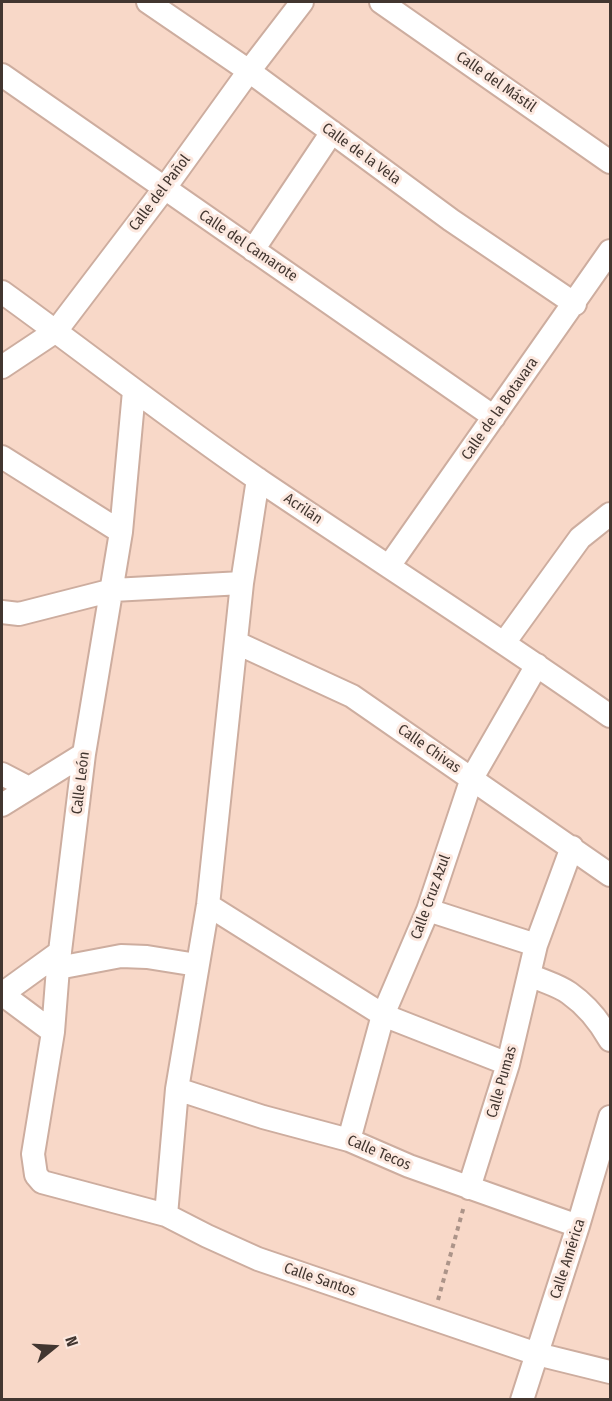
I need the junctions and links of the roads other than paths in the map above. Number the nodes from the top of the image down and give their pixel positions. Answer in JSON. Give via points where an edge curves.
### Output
{"nodes":[{"id":1,"x":148,"y":2,"type":"edge"},
{"id":2,"x":302,"y":2,"type":"edge"},
{"id":3,"x":381,"y":2,"type":"edge"},
{"id":4,"x":249,"y":71,"type":"junction"},
{"id":5,"x":2,"y":75,"type":"edge"},
{"id":6,"x":332,"y":132,"type":"junction"},
{"id":7,"x":610,"y":162,"type":"edge"},
{"id":8,"x":164,"y":189,"type":"junction"},
{"id":9,"x":253,"y":250,"type":"junction"},
{"id":10,"x":610,"y":251,"type":"edge"},
{"id":11,"x":2,"y":292,"type":"edge"},
{"id":12,"x":575,"y":304,"type":"junction"},
{"id":13,"x":56,"y":331,"type":"junction"},
{"id":14,"x":2,"y":367,"type":"edge"},
{"id":15,"x":134,"y":391,"type":"junction"},
{"id":16,"x":494,"y":417,"type":"junction"},
{"id":17,"x":2,"y":457,"type":"edge"},
{"id":18,"x":258,"y":479,"type":"junction"},
{"id":19,"x":610,"y":514,"type":"edge"},
{"id":20,"x":121,"y":532,"type":"junction"},
{"id":21,"x":389,"y":567,"type":"junction"},
{"id":22,"x":242,"y":584,"type":"junction"},
{"id":23,"x":113,"y":590,"type":"junction"},
{"id":24,"x":2,"y":612,"type":"edge"},
{"id":25,"x":237,"y":643,"type":"junction"},
{"id":26,"x":504,"y":643,"type":"junction"},
{"id":27,"x":537,"y":665,"type":"junction"},
{"id":28,"x":610,"y":716,"type":"edge"},
{"id":29,"x":84,"y":754,"type":"junction"},
{"id":30,"x":2,"y":774,"type":"edge"},
{"id":31,"x":472,"y":778,"type":"junction"},
{"id":32,"x":27,"y":787,"type":"junction"},
{"id":33,"x":2,"y":805,"type":"edge"},
{"id":34,"x":573,"y":848,"type":"junction"},
{"id":35,"x":610,"y":875,"type":"edge"},
{"id":36,"x":208,"y":905,"type":"junction"},
{"id":37,"x":428,"y":910,"type":"junction"},
{"id":38,"x":536,"y":945,"type":"junction"},
{"id":39,"x":59,"y":960,"type":"junction"},
{"id":40,"x":197,"y":965,"type":"junction"},
{"id":41,"x":530,"y":975,"type":"junction"},
{"id":42,"x":2,"y":994,"type":"edge"},
{"id":43,"x":383,"y":1015,"type":"junction"},
{"id":44,"x":53,"y":1032,"type":"junction"},
{"id":45,"x":610,"y":1040,"type":"edge"},
{"id":46,"x":508,"y":1064,"type":"junction"},
{"id":47,"x":177,"y":1089,"type":"junction"},
{"id":48,"x":610,"y":1118,"type":"edge"},
{"id":49,"x":349,"y":1140,"type":"junction"},
{"id":50,"x":36,"y":1175,"type":"joint"},
{"id":51,"x":470,"y":1188,"type":"junction"},
{"id":52,"x":166,"y":1215,"type":"junction"},
{"id":53,"x":578,"y":1226,"type":"junction"},
{"id":54,"x":537,"y":1354,"type":"junction"},
{"id":55,"x":610,"y":1372,"type":"edge"},
{"id":56,"x":522,"y":1400,"type":"edge"}],
"edges":[{"from":1,"to":4,"type":"street","name":"Calle de la Vela"},
{"from":2,"to":4,"type":"street","name":"Calle del Pañol"},
{"from":3,"to":7,"type":"street","name":"Calle del Mástil"},
{"from":4,"to":6,"type":"street","name":"Calle de la Vela"},
{"from":4,"to":8,"type":"street","name":"Calle del Pañol"},
{"from":5,"to":8,"type":"street","name":"Calle del Camarote"},
{"from":6,"to":9,"type":"street"},
{"from":6,"to":12,"type":"street","name":"Calle de la Vela"},
{"from":8,"to":9,"type":"street","name":"Calle del Camarote"},
{"from":8,"to":13,"type":"street","name":"Calle del Pañol"},
{"from":9,"to":16,"type":"street","name":"Calle del Camarote"},
{"from":10,"to":12,"type":"street","name":"Calle de la Botavara"},
{"from":11,"to":13,"type":"street","name":"Acrilán"},
{"from":12,"to":16,"type":"street","name":"Calle de la Botavara"},
{"from":13,"to":14,"type":"street","name":"Calle del Pañol"},
{"from":13,"to":15,"type":"street","name":"Acrilán"},
{"from":15,"to":18,"type":"street","name":"Acrilán"},
{"from":15,"to":20,"type":"street","name":"Calle León"},
{"from":16,"to":21,"type":"street","name":"Calle de la Botavara"},
{"from":17,"to":20,"type":"street"},
{"from":18,"to":21,"type":"street","name":"Acrilán"},
{"from":18,"to":22,"type":"street"},
{"from":19,"to":26,"type":"street","via":[[580,538]]},
{"from":20,"to":23,"type":"street","name":"Calle León"},
{"from":21,"to":26,"type":"street","name":"Acrilán"},
{"from":22,"to":23,"type":"street"},
{"from":22,"to":25,"type":"street"},
{"from":23,"to":24,"type":"street","via":[[19,614]]},
{"from":23,"to":29,"type":"street","name":"Calle León"},
{"from":25,"to":31,"type":"street","name":"Calle Chivas","via":[[352,696]]},
{"from":25,"to":36,"type":"street"},
{"from":26,"to":27,"type":"street","name":"Acrilán"},
{"from":27,"to":28,"type":"street","name":"Acrilán"},
{"from":27,"to":31,"type":"street","name":"Calle Cruz Azul"},
{"from":29,"to":32,"type":"street"},
{"from":29,"to":39,"type":"street","name":"Calle León"},
{"from":30,"to":32,"type":"street"},
{"from":31,"to":34,"type":"street","name":"Calle Chivas"},
{"from":31,"to":37,"type":"street","name":"Calle Cruz Azul"},
{"from":32,"to":33,"type":"street"},
{"from":34,"to":35,"type":"street","name":"Calle Chivas"},
{"from":34,"to":38,"type":"street","name":"Calle Pumas"},
{"from":36,"to":40,"type":"street"},
{"from":36,"to":43,"type":"street"},
{"from":37,"to":38,"type":"street"},
{"from":37,"to":43,"type":"street","name":"Calle Cruz Azul"},
{"from":38,"to":41,"type":"street","name":"Calle Pumas"},
{"from":39,"to":40,"type":"street","via":[[121,956]]},
{"from":39,"to":42,"type":"street"},
{"from":39,"to":44,"type":"street","name":"Calle León"},
{"from":40,"to":47,"type":"street"},
{"from":41,"to":45,"type":"street","via":[[568,992],[585,1006]]},
{"from":41,"to":46,"type":"street","name":"Calle Pumas"},
{"from":42,"to":44,"type":"street"},
{"from":43,"to":46,"type":"street"},
{"from":43,"to":49,"type":"street","name":"Calle Cruz Azul"},
{"from":44,"to":50,"type":"street","name":"Calle León","via":[[33,1154]]},
{"from":46,"to":51,"type":"street","name":"Calle Pumas"},
{"from":47,"to":49,"type":"street","name":"Calle Tecos"},
{"from":47,"to":52,"type":"street"},
{"from":48,"to":53,"type":"street","name":"Calle América"},
{"from":49,"to":51,"type":"street","name":"Calle Tecos"},
{"from":50,"to":52,"type":"street","name":"Calle Santos","via":[[42,1182]]},
{"from":51,"to":53,"type":"street","name":"Calle Tecos"},
{"from":52,"to":54,"type":"street","name":"Calle Santos","via":[[258,1259]]},
{"from":53,"to":54,"type":"street","name":"Calle América"},
{"from":54,"to":55,"type":"street","name":"Calle Santos"},
{"from":54,"to":56,"type":"street","name":"Calle América"}]}
